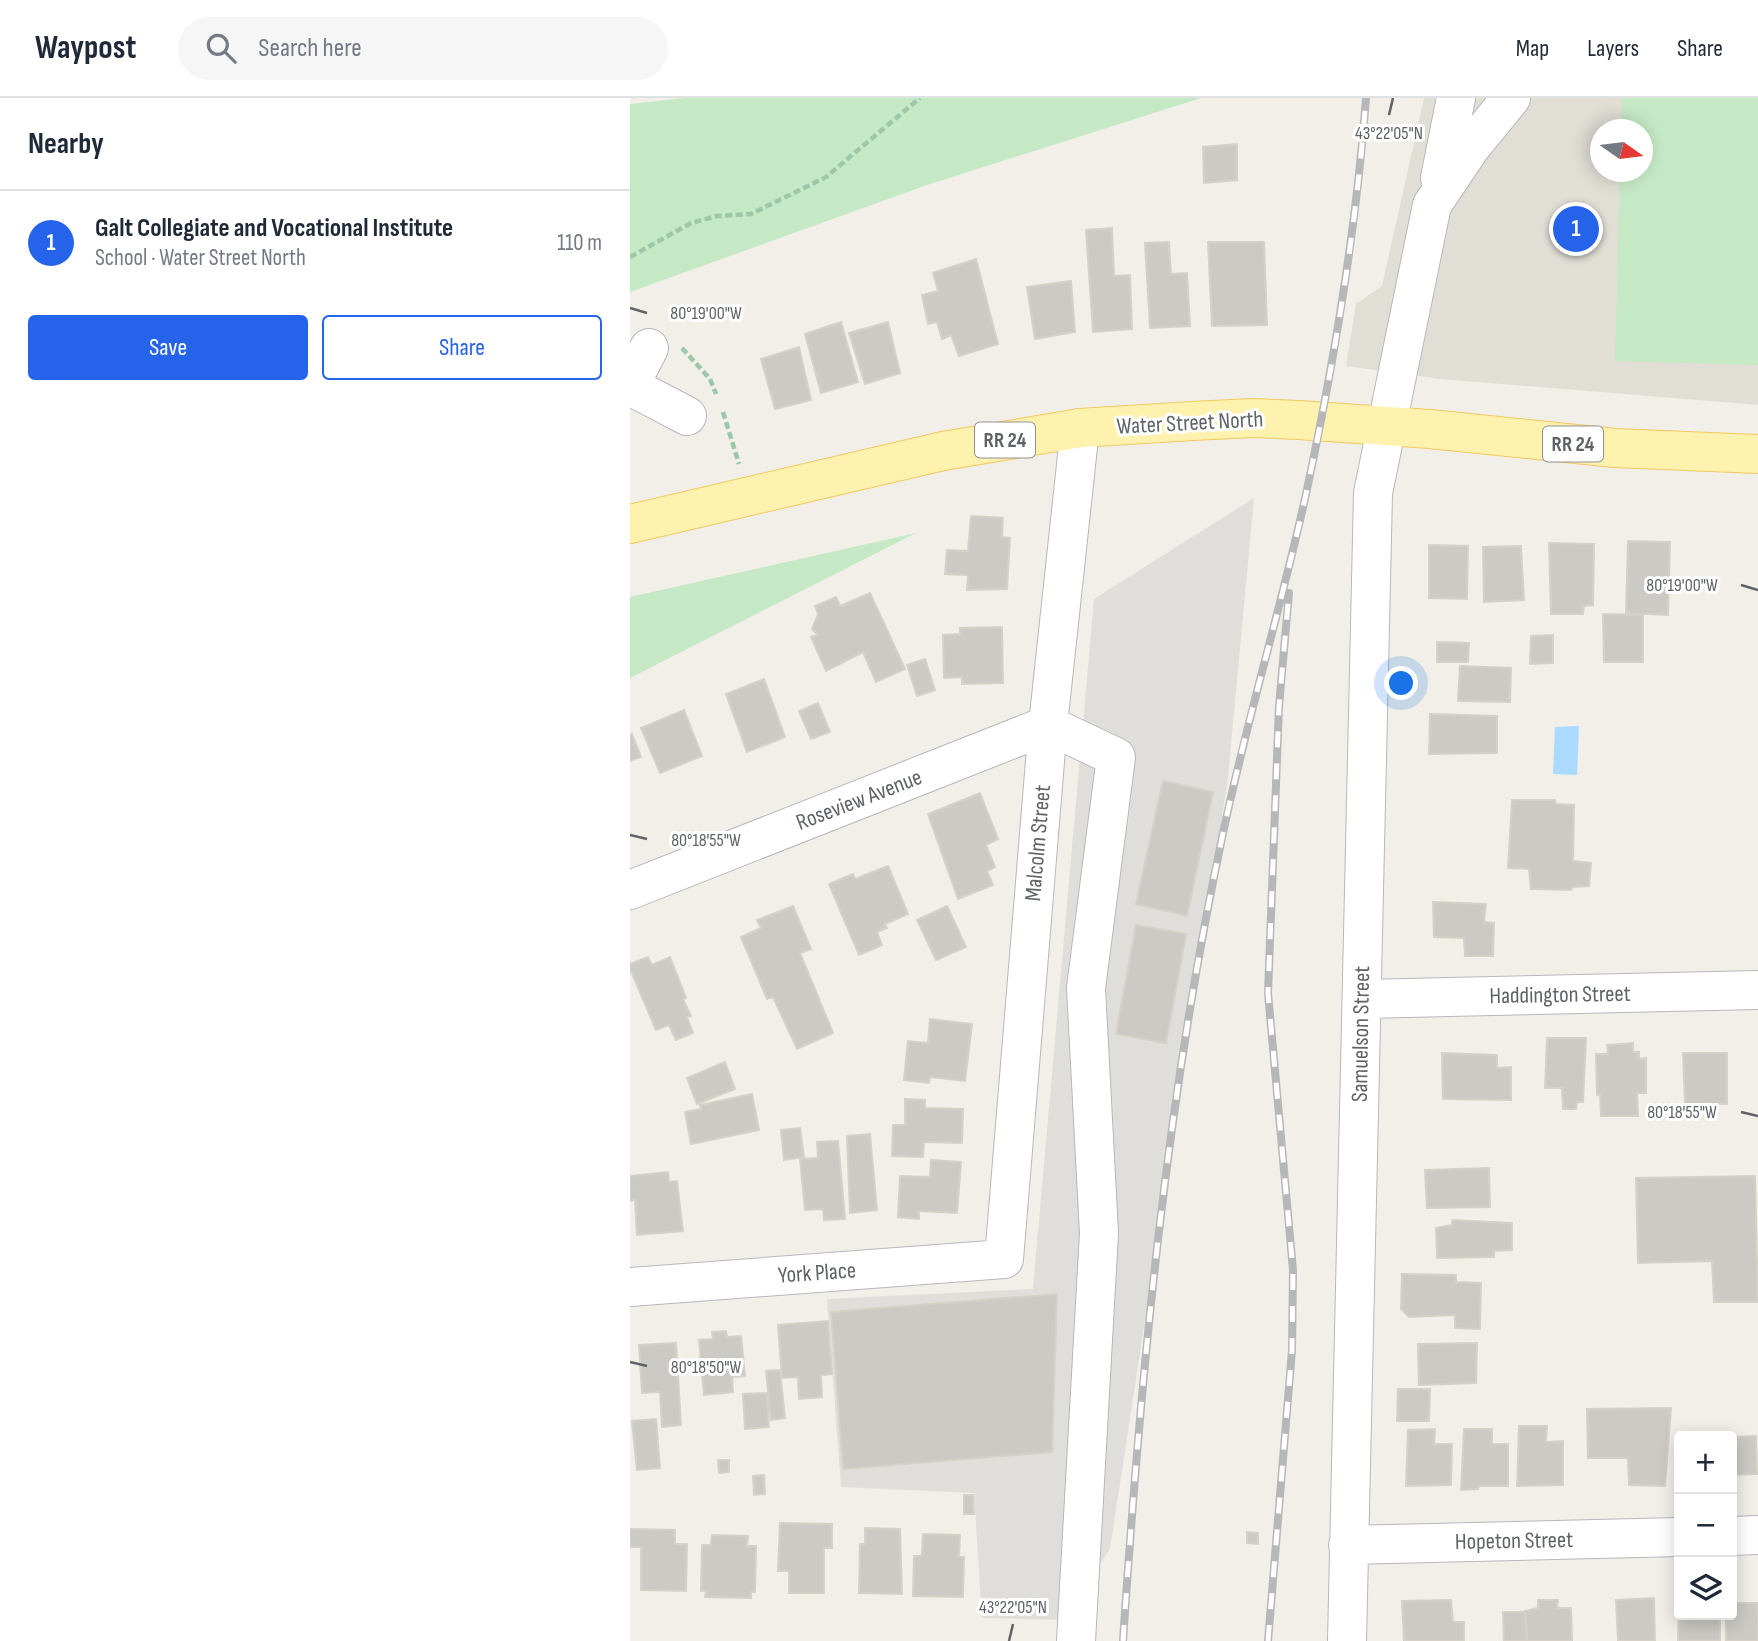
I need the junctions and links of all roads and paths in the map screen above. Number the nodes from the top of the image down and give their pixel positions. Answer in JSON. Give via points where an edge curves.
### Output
{"nodes":[{"id":1,"x":920,"y":98,"type":"edge"},
{"id":2,"x":1456,"y":98,"type":"edge"},
{"id":3,"x":1511,"y":98,"type":"edge"},
{"id":4,"x":1432,"y":205,"type":"junction"},
{"id":5,"x":630,"y":257,"type":"edge"},
{"id":6,"x":649,"y":348,"type":"dead end"},
{"id":7,"x":630,"y":386,"type":"edge"},
{"id":8,"x":687,"y":416,"type":"dead end"},
{"id":9,"x":1080,"y":428,"type":"junction"},
{"id":10,"x":1388,"y":428,"type":"junction"},
{"id":11,"x":1758,"y":454,"type":"edge"},
{"id":12,"x":630,"y":524,"type":"edge"},
{"id":13,"x":1048,"y":725,"type":"junction"},
{"id":14,"x":630,"y":890,"type":"edge"},
{"id":15,"x":1758,"y":990,"type":"edge"},
{"id":16,"x":1363,"y":999,"type":"junction"},
{"id":17,"x":1004,"y":1259,"type":"joint"},
{"id":18,"x":630,"y":1287,"type":"edge"},
{"id":19,"x":1737,"y":1535,"type":"edge"},
{"id":20,"x":1758,"y":1535,"type":"edge"},
{"id":21,"x":1674,"y":1537,"type":"edge"},
{"id":22,"x":1348,"y":1545,"type":"junction"},
{"id":23,"x":1076,"y":1641,"type":"edge"},
{"id":24,"x":1347,"y":1641,"type":"edge"}],
"edges":[{"from":1,"to":5,"type":"path","via":[[826,177],[751,214],[691,223]]},
{"from":2,"to":4,"type":"street","name":"Samuelson Street"},
{"from":3,"to":4,"type":"street"},
{"from":4,"to":10,"type":"street","name":"Samuelson Street"},
{"from":6,"to":7,"type":"street"},
{"from":7,"to":8,"type":"street"},
{"from":9,"to":10,"type":"main road","name":"Water Street North","number":"RR 24","via":[[1253,418]]},
{"from":9,"to":12,"type":"main road","name":"Water Street North","number":"RR 24","via":[[943,451]]},
{"from":9,"to":13,"type":"street","name":"Malcolm Street"},
{"from":10,"to":11,"type":"main road","name":"Water Street North","number":"RR 24","via":[[1615,448]]},
{"from":10,"to":16,"type":"street","name":"Samuelson Street","via":[[1373,493]]},
{"from":13,"to":14,"type":"street","name":"Roseview Avenue"},
{"from":13,"to":17,"type":"street","name":"Malcolm Street"},
{"from":13,"to":23,"type":"street","via":[[1116,757],[1086,988],[1099,1233]]},
{"from":15,"to":16,"type":"street","name":"Haddington Street"},
{"from":16,"to":22,"type":"street","name":"Samuelson Street"},
{"from":17,"to":18,"type":"street","name":"York Place"},
{"from":19,"to":20,"type":"street"},
{"from":21,"to":22,"type":"street","name":"Hopeton Street"},
{"from":22,"to":24,"type":"street","name":"Samuelson Street"}]}
